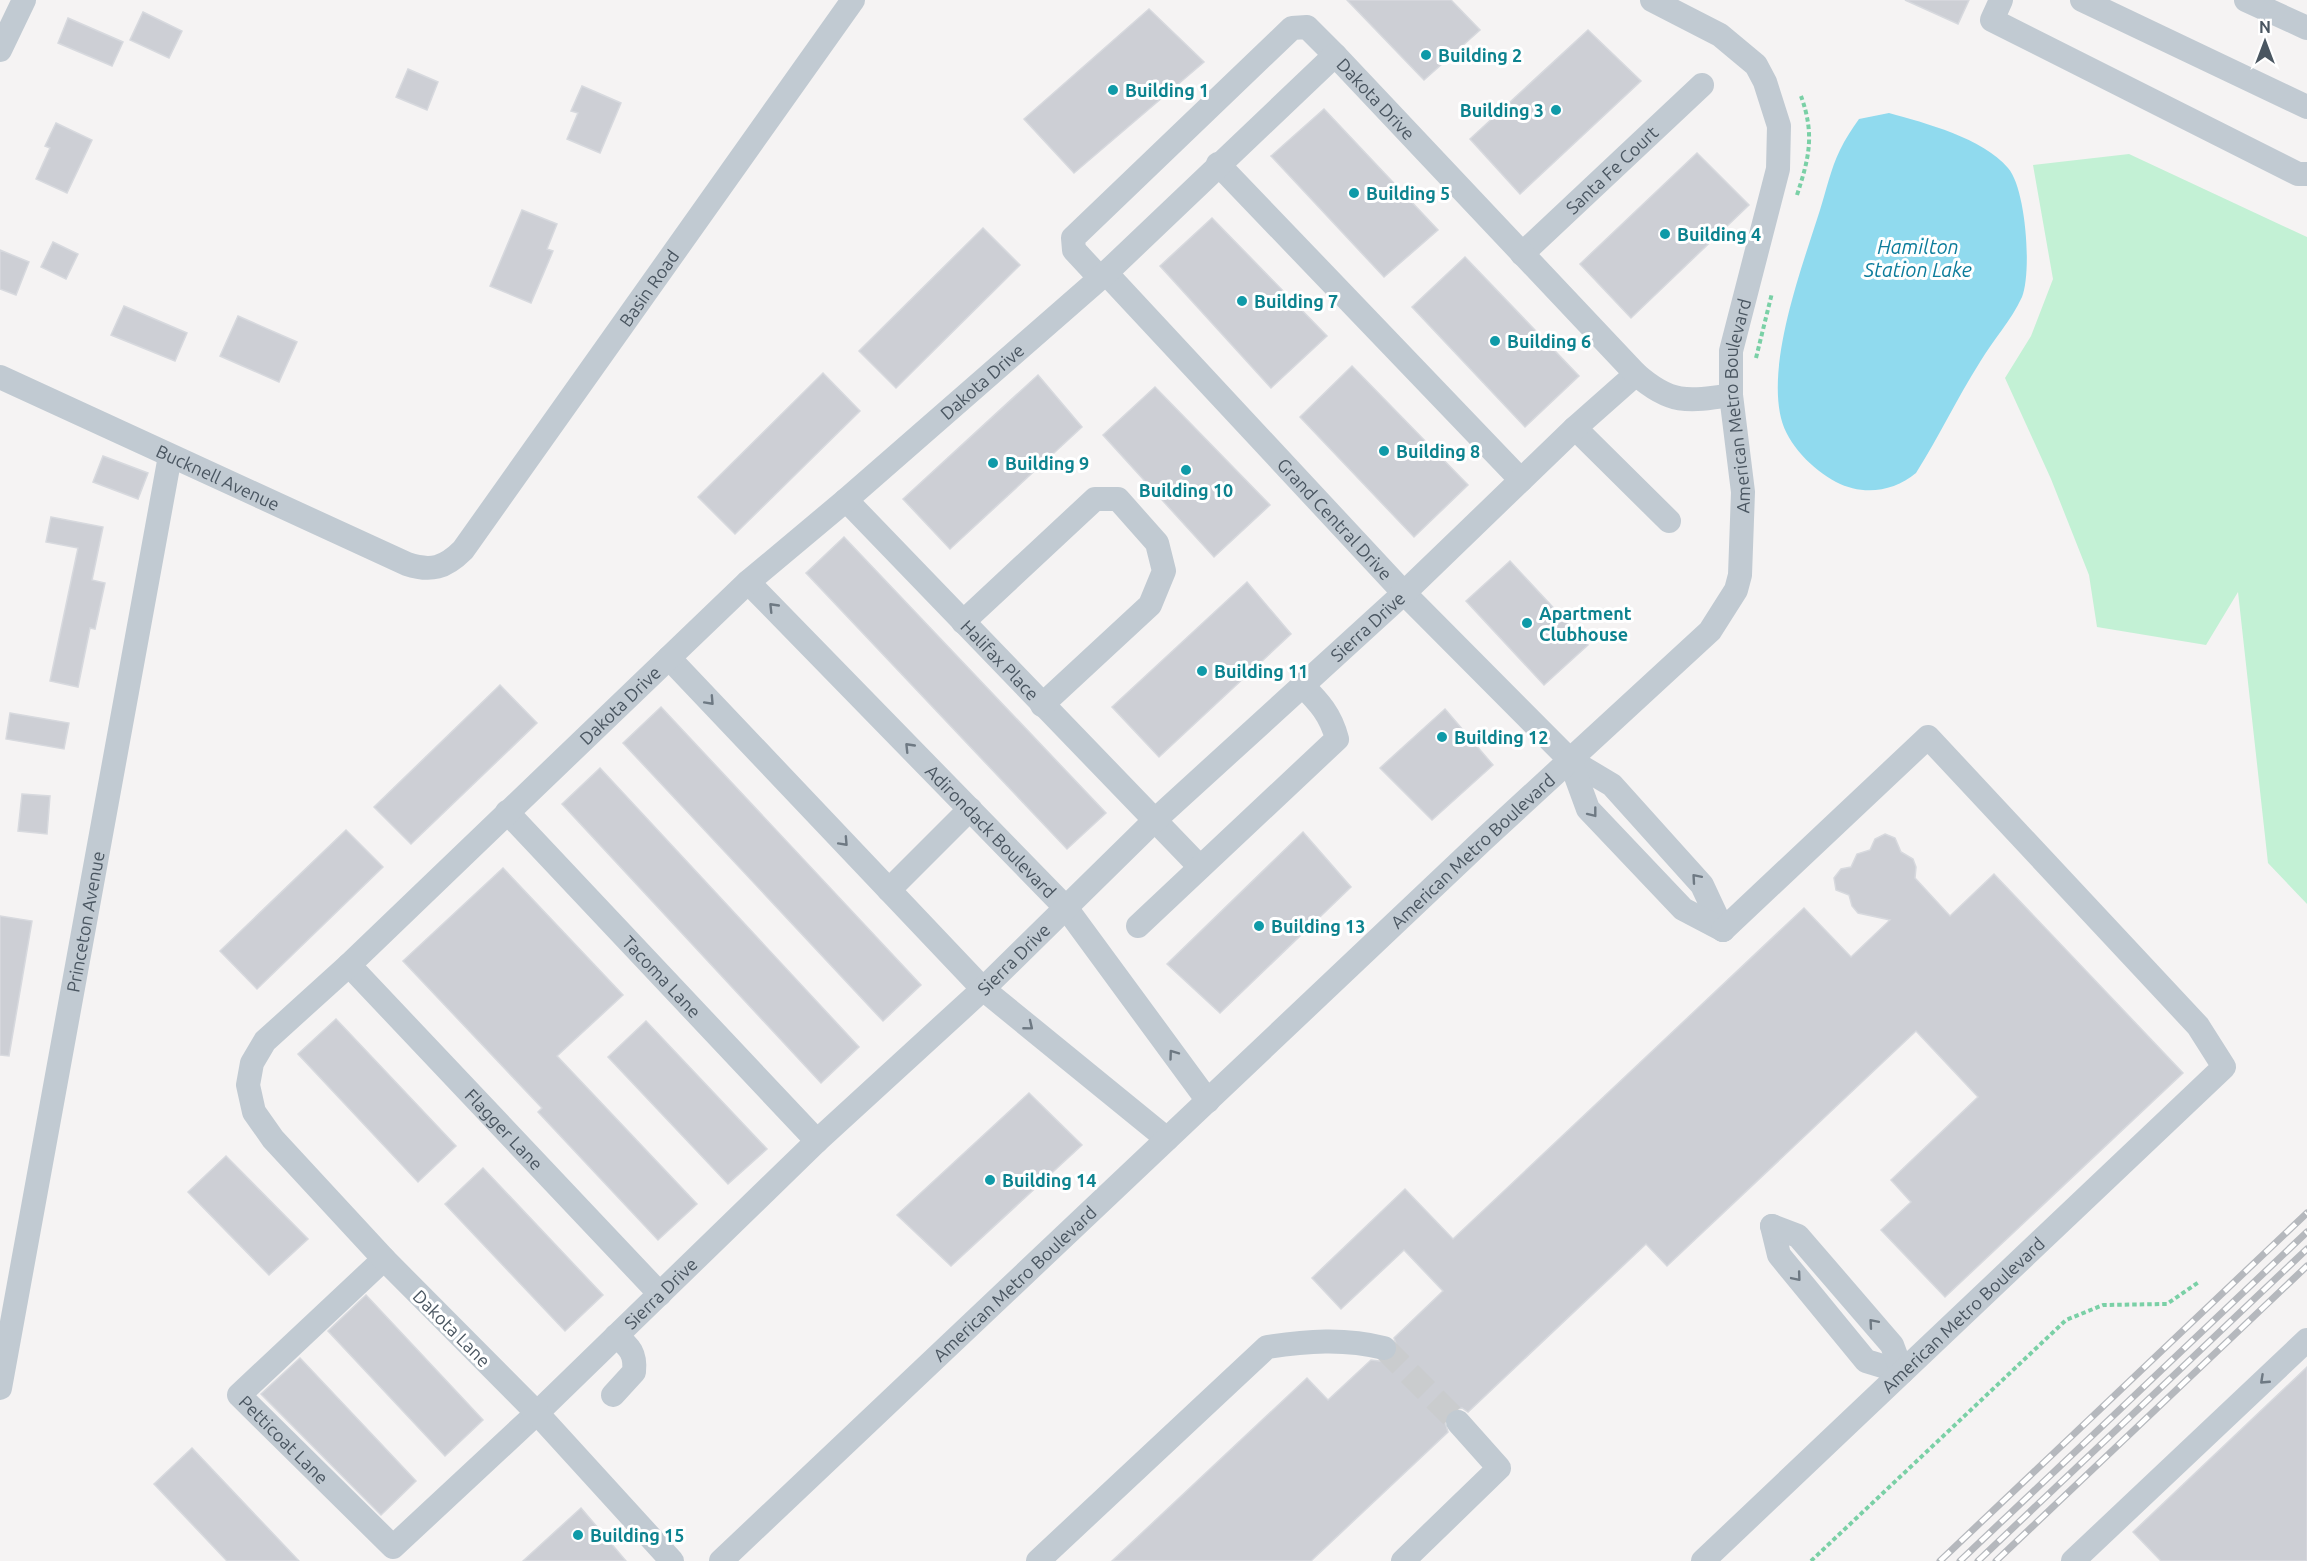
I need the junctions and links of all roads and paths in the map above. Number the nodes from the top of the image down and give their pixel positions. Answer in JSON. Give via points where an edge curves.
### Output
{"nodes":[{"id":1,"x":24,"y":0,"type":"edge"},
{"id":2,"x":853,"y":0,"type":"edge"},
{"id":3,"x":1653,"y":0,"type":"edge"},
{"id":4,"x":2001,"y":0,"type":"edge"},
{"id":5,"x":2082,"y":0,"type":"edge"},
{"id":6,"x":2246,"y":0,"type":"edge"},
{"id":7,"x":2307,"y":28,"type":"edge"},
{"id":8,"x":0,"y":50,"type":"edge"},
{"id":9,"x":1335,"y":55,"type":"junction"},
{"id":10,"x":1702,"y":85,"type":"dead end"},
{"id":11,"x":1801,"y":96,"type":"dead end"},
{"id":12,"x":2307,"y":107,"type":"edge"},
{"id":13,"x":1218,"y":164,"type":"junction"},
{"id":14,"x":2307,"y":174,"type":"edge"},
{"id":15,"x":1797,"y":196,"type":"dead end"},
{"id":16,"x":1522,"y":255,"type":"junction"},
{"id":17,"x":1103,"y":275,"type":"junction"},
{"id":18,"x":1774,"y":281,"type":"dead end"},
{"id":19,"x":1753,"y":370,"type":"dead end"},
{"id":20,"x":1636,"y":374,"type":"junction"},
{"id":21,"x":0,"y":376,"type":"edge"},
{"id":22,"x":1731,"y":395,"type":"junction"},
{"id":23,"x":1575,"y":428,"type":"junction"},
{"id":24,"x":170,"y":456,"type":"junction"},
{"id":25,"x":1521,"y":480,"type":"junction"},
{"id":26,"x":846,"y":500,"type":"junction"},
{"id":27,"x":1669,"y":521,"type":"dead end"},
{"id":28,"x":437,"y":569,"type":"joint"},
{"id":29,"x":748,"y":582,"type":"junction"},
{"id":30,"x":1404,"y":592,"type":"junction"},
{"id":31,"x":963,"y":622,"type":"junction"},
{"id":32,"x":669,"y":658,"type":"junction"},
{"id":33,"x":1302,"y":686,"type":"junction"},
{"id":34,"x":1042,"y":705,"type":"junction"},
{"id":35,"x":1570,"y":760,"type":"junction"},
{"id":36,"x":970,"y":810,"type":"junction"},
{"id":37,"x":507,"y":812,"type":"junction"},
{"id":38,"x":1154,"y":821,"type":"junction"},
{"id":39,"x":1200,"y":867,"type":"junction"},
{"id":40,"x":889,"y":890,"type":"junction"},
{"id":41,"x":1067,"y":909,"type":"junction"},
{"id":42,"x":1138,"y":926,"type":"dead end"},
{"id":43,"x":1723,"y":930,"type":"junction"},
{"id":44,"x":349,"y":966,"type":"junction"},
{"id":45,"x":983,"y":989,"type":"junction"},
{"id":46,"x":248,"y":1085,"type":"joint"},
{"id":47,"x":1208,"y":1101,"type":"junction"},
{"id":48,"x":1167,"y":1140,"type":"junction"},
{"id":49,"x":817,"y":1141,"type":"junction"},
{"id":50,"x":384,"y":1259,"type":"junction"},
{"id":51,"x":2199,"y":1282,"type":"dead end"},
{"id":52,"x":660,"y":1294,"type":"junction"},
{"id":53,"x":616,"y":1336,"type":"junction"},
{"id":54,"x":2307,"y":1340,"type":"edge"},
{"id":55,"x":1384,"y":1348,"type":"tunnel mouth"},
{"id":56,"x":1902,"y":1372,"type":"junction"},
{"id":57,"x":0,"y":1388,"type":"edge"},
{"id":58,"x":613,"y":1395,"type":"dead end"},
{"id":59,"x":537,"y":1413,"type":"junction"},
{"id":60,"x":1458,"y":1422,"type":"tunnel mouth"},
{"id":61,"x":393,"y":1546,"type":"joint"},
{"id":62,"x":672,"y":1561,"type":"edge"},
{"id":63,"x":721,"y":1561,"type":"edge"},
{"id":64,"x":1038,"y":1561,"type":"edge"},
{"id":65,"x":1403,"y":1561,"type":"edge"},
{"id":66,"x":1703,"y":1561,"type":"edge"},
{"id":67,"x":1811,"y":1561,"type":"edge"},
{"id":68,"x":2073,"y":1561,"type":"edge"}],
"edges":[{"from":1,"to":8,"type":"street"},
{"from":2,"to":28,"type":"street","name":"Basin Road","via":[[463,550]]},
{"from":3,"to":22,"type":"street","name":"American Metro Boulevard","via":[[1720,35],[1756,65],[1779,126],[1778,169],[1731,351]]},
{"from":4,"to":14,"type":"street","via":[[1992,20],[2298,174]]},
{"from":5,"to":12,"type":"street"},
{"from":6,"to":7,"type":"street"},
{"from":9,"to":13,"type":"street","name":"Dakota Drive"},
{"from":9,"to":16,"type":"street","name":"Dakota Drive"},
{"from":9,"to":17,"type":"street","name":"Grand Central Drive","via":[[1307,27],[1292,28],[1072,238],[1074,250]]},
{"from":10,"to":16,"type":"street","name":"Santa Fe Court"},
{"from":11,"to":15,"type":"path","via":[[1810,156]]},
{"from":13,"to":17,"type":"street","name":"Dakota Drive"},
{"from":13,"to":25,"type":"street"},
{"from":16,"to":20,"type":"street","name":"Dakota Drive"},
{"from":17,"to":26,"type":"street","name":"Dakota Drive"},
{"from":17,"to":30,"type":"street","name":"Grand Central Drive"},
{"from":18,"to":19,"type":"path"},
{"from":20,"to":22,"type":"street","name":"Dakota Drive","via":[[1657,392],[1677,400]]},
{"from":20,"to":23,"type":"street","name":"Sierra Drive"},
{"from":21,"to":24,"type":"street","name":"Bucknell Avenue"},
{"from":22,"to":35,"type":"street","name":"American Metro Boulevard","via":[[1743,492],[1736,590],[1710,631]]},
{"from":23,"to":25,"type":"street","name":"Sierra Drive"},
{"from":23,"to":27,"type":"street"},
{"from":24,"to":28,"type":"street","name":"Bucknell Avenue","via":[[407,564]]},
{"from":24,"to":57,"type":"street","name":"Princeton Avenue"},
{"from":25,"to":30,"type":"street","name":"Sierra Drive"},
{"from":26,"to":29,"type":"street","name":"Dakota Drive"},
{"from":26,"to":31,"type":"street","name":"Halifax Place"},
{"from":29,"to":32,"type":"street","name":"Dakota Drive"},
{"from":36,"to":29,"type":"street","name":"Adirondack Boulevard","one_way":true},
{"from":30,"to":33,"type":"street","name":"Sierra Drive"},
{"from":30,"to":35,"type":"street","name":"Grand Central Drive"},
{"from":31,"to":34,"type":"street","name":"Halifax Place"},
{"from":31,"to":34,"type":"street","via":[[1095,499],[1118,499],[1157,543],[1164,571],[1150,605]]},
{"from":32,"to":37,"type":"street","name":"Dakota Drive"},
{"from":32,"to":40,"type":"street","one_way":true},
{"from":33,"to":38,"type":"street","name":"Sierra Drive"},
{"from":33,"to":39,"type":"street","via":[[1325,709],[1337,739]]},
{"from":34,"to":38,"type":"street","name":"Halifax Place"},
{"from":43,"to":35,"type":"street","one_way":true,"via":[[1702,885],[1612,785]]},
{"from":35,"to":43,"type":"street","one_way":true,"via":[[1588,810],[1683,909]]},
{"from":35,"to":47,"type":"street","name":"American Metro Boulevard"},
{"from":36,"to":40,"type":"street"},
{"from":36,"to":41,"type":"street","name":"Adirondack Boulevard"},
{"from":37,"to":44,"type":"street","name":"Dakota Drive"},
{"from":37,"to":49,"type":"street","name":"Tacoma Lane"},
{"from":38,"to":39,"type":"street","name":"Halifax Place"},
{"from":38,"to":41,"type":"street","name":"Sierra Drive"},
{"from":39,"to":42,"type":"street"},
{"from":40,"to":45,"type":"street"},
{"from":41,"to":45,"type":"street","name":"Sierra Drive"},
{"from":47,"to":41,"type":"street","name":"Adirondack Boulevard","one_way":true},
{"from":43,"to":56,"type":"street","name":"American Metro Boulevard","via":[[1928,737],[2198,1026],[2224,1067]]},
{"from":44,"to":46,"type":"street","name":"Dakota Drive","via":[[265,1041],[252,1063]]},
{"from":44,"to":52,"type":"street","name":"Flagger Lane"},
{"from":45,"to":48,"type":"street","one_way":true},
{"from":45,"to":49,"type":"street","name":"Sierra Drive"},
{"from":46,"to":50,"type":"street","name":"Dakota Lane","via":[[254,1112],[273,1140]]},
{"from":47,"to":48,"type":"street","name":"American Metro Boulevard"},
{"from":48,"to":63,"type":"street","name":"American Metro Boulevard"},
{"from":49,"to":52,"type":"street","name":"Sierra Drive"},
{"from":50,"to":59,"type":"street","name":"Dakota Lane"},
{"from":50,"to":61,"type":"street","name":"Petticoat Lane","via":[[239,1395]]},
{"from":51,"to":67,"type":"path","via":[[2167,1304],[2103,1305],[2066,1320]]},
{"from":52,"to":53,"type":"street","name":"Sierra Drive"},
{"from":53,"to":58,"type":"street","via":[[630,1348],[635,1360],[634,1372]]},
{"from":53,"to":59,"type":"street","name":"Sierra Drive"},
{"from":54,"to":68,"type":"street","one_way":true,"via":[[2152,1500]]},
{"from":55,"to":64,"type":"street","via":[[1363,1342],[1307,1341],[1267,1347]]},
{"from":56,"to":56,"type":"street","one_way":true,"via":[[1892,1345],[1798,1236],[1772,1226],[1779,1256],[1866,1361]]},
{"from":56,"to":66,"type":"street","name":"American Metro Boulevard"},
{"from":59,"to":61,"type":"street","name":"Sierra Drive"},
{"from":59,"to":62,"type":"street","name":"Dakota Lane"},
{"from":60,"to":65,"type":"street","via":[[1498,1468]]}]}
